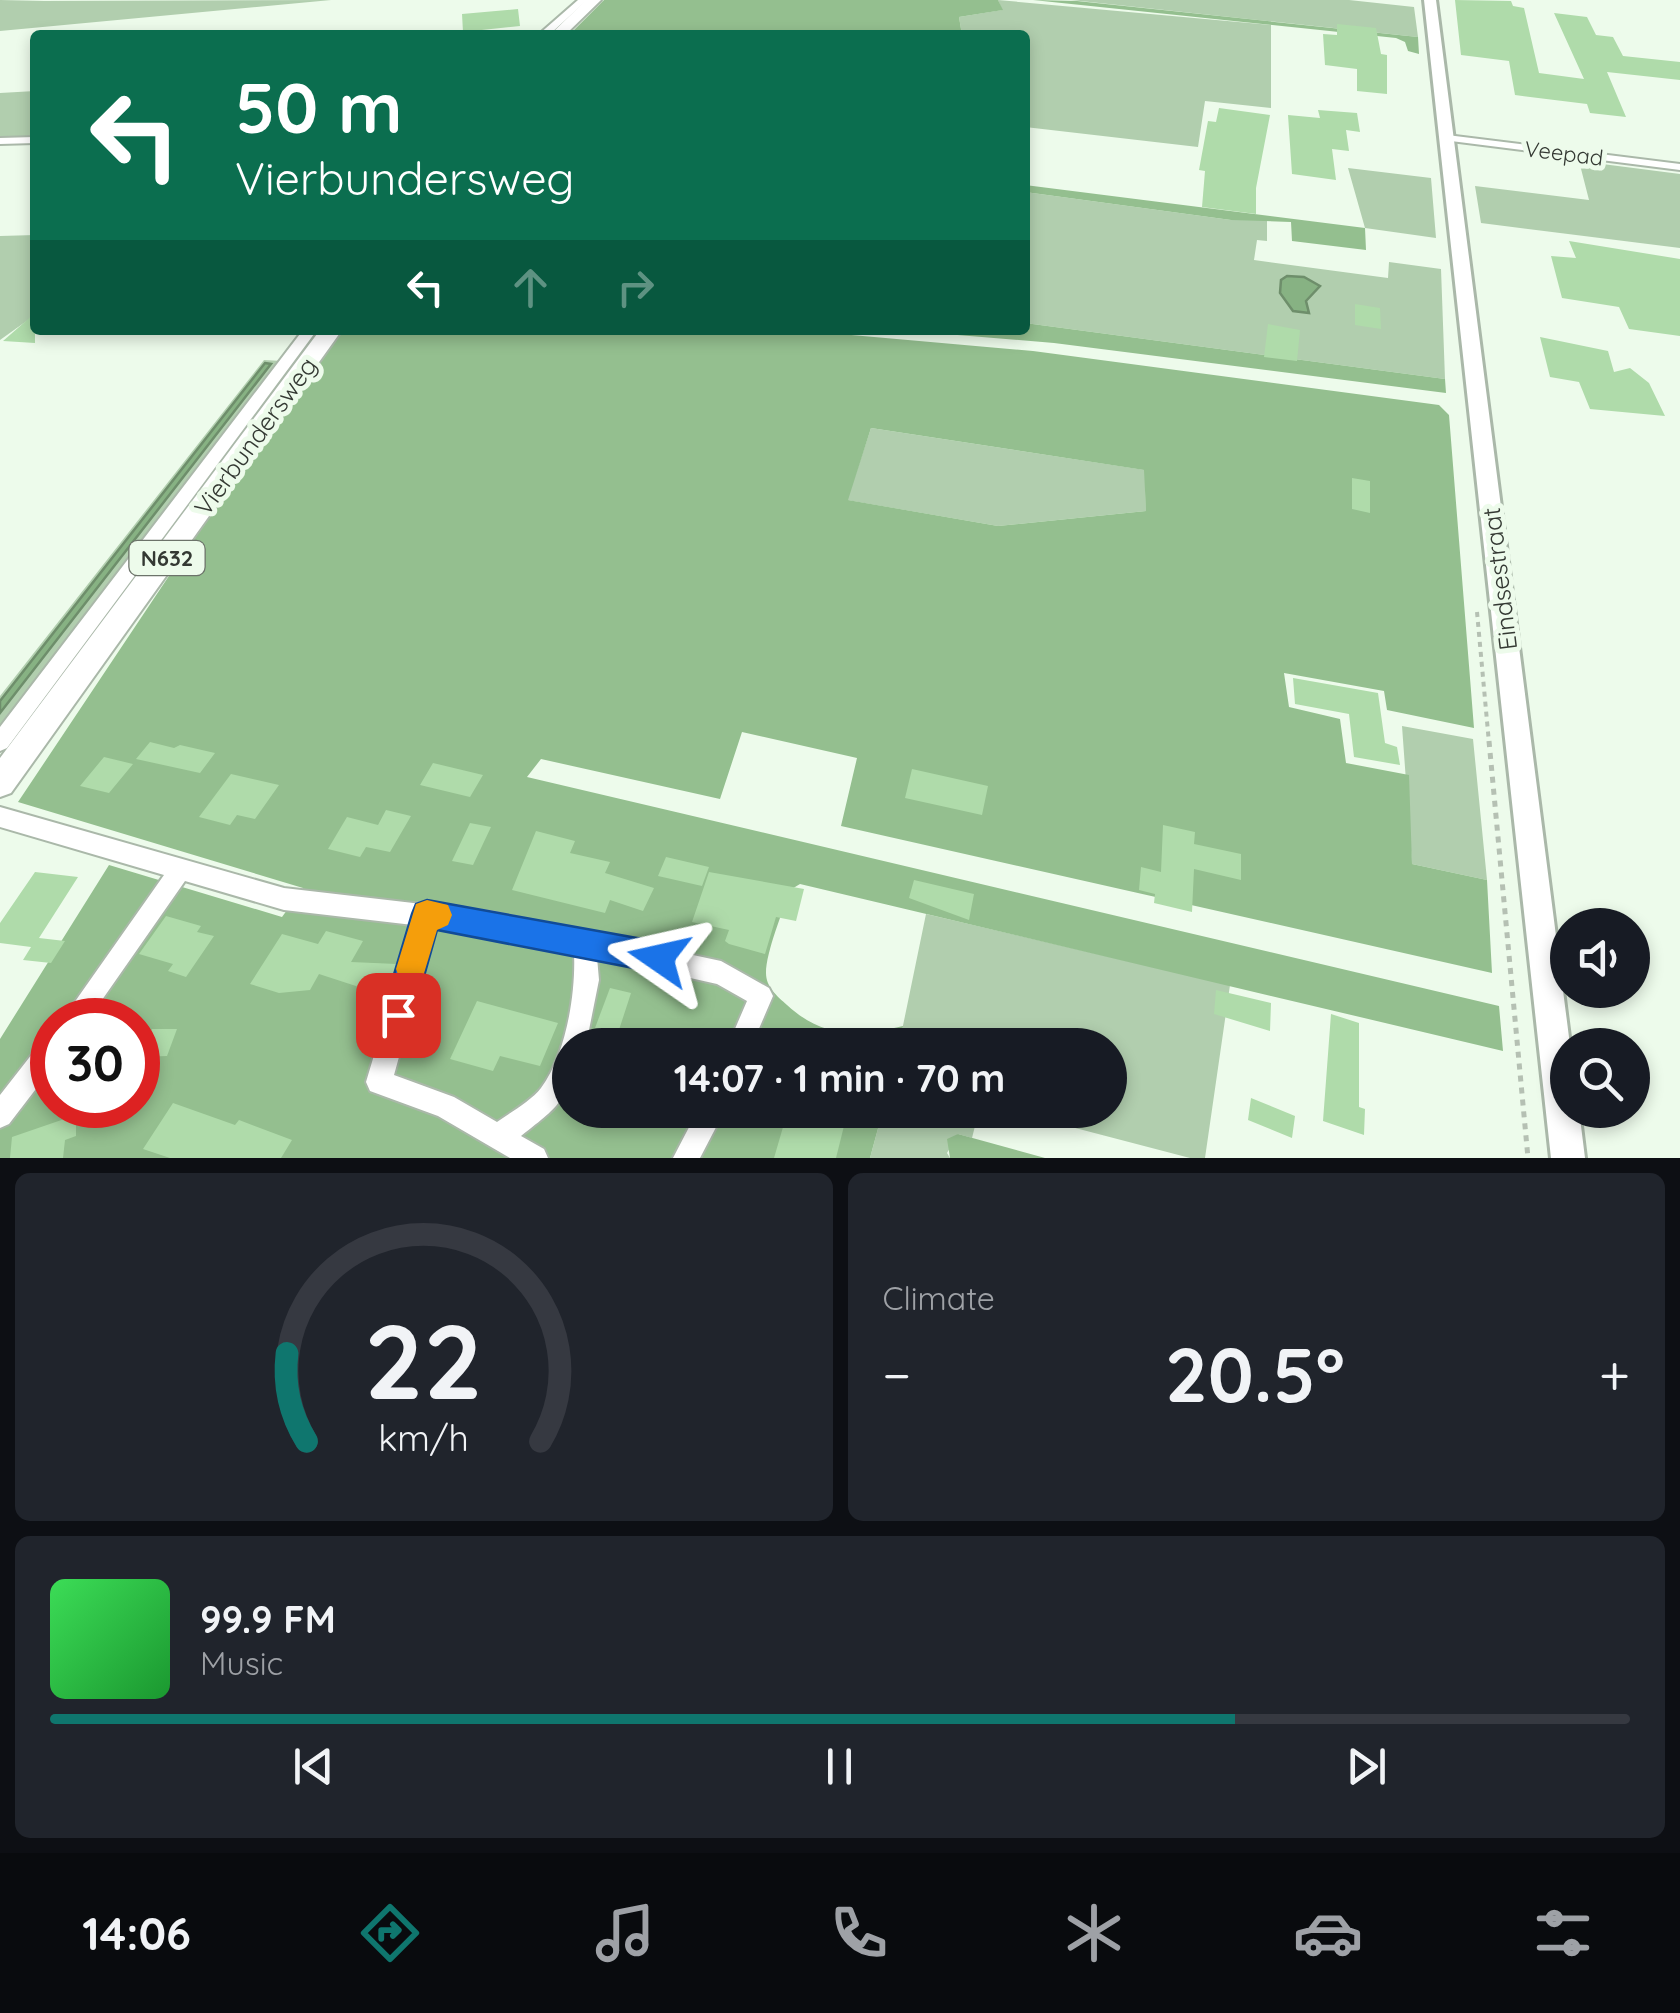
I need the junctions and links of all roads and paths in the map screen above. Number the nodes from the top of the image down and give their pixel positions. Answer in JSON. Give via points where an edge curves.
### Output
{"nodes":[{"id":1,"x":583,"y":0,"type":"edge"},
{"id":2,"x":594,"y":0,"type":"edge"},
{"id":3,"x":1430,"y":0,"type":"edge"},
{"id":4,"x":549,"y":30,"type":"edge"},
{"id":5,"x":561,"y":30,"type":"edge"},
{"id":6,"x":1447,"y":138,"type":"junction"},
{"id":7,"x":30,"y":140,"type":"edge"},
{"id":8,"x":0,"y":141,"type":"edge"},
{"id":9,"x":1680,"y":168,"type":"edge"},
{"id":10,"x":306,"y":335,"type":"edge"},
{"id":11,"x":327,"y":335,"type":"edge"},
{"id":12,"x":1476,"y":595,"type":"dead end"},
{"id":13,"x":0,"y":742,"type":"edge"},
{"id":14,"x":0,"y":783,"type":"edge"},
{"id":15,"x":0,"y":816,"type":"edge"},
{"id":16,"x":180,"y":870,"type":"junction"},
{"id":17,"x":427,"y":914,"type":"junction"},
{"id":18,"x":585,"y":944,"type":"junction"},
{"id":19,"x":90,"y":998,"type":"edge"},
{"id":20,"x":577,"y":1028,"type":"edge"},
{"id":21,"x":747,"y":1028,"type":"edge"},
{"id":22,"x":30,"y":1077,"type":"edge"},
{"id":23,"x":552,"y":1092,"type":"edge"},
{"id":24,"x":0,"y":1115,"type":"edge"},
{"id":25,"x":702,"y":1128,"type":"edge"},
{"id":26,"x":500,"y":1136,"type":"junction"},
{"id":27,"x":535,"y":1158,"type":"edge"},
{"id":28,"x":686,"y":1158,"type":"edge"},
{"id":29,"x":1528,"y":1158,"type":"edge"},
{"id":30,"x":1568,"y":1158,"type":"edge"}],
"edges":[{"from":1,"to":4,"type":"street"},
{"from":2,"to":5,"type":"main road"},
{"from":3,"to":6,"type":"street","name":"Eindsestraat"},
{"from":6,"to":9,"type":"street","name":"Veepad"},
{"from":6,"to":30,"type":"street","name":"Eindsestraat"},
{"from":7,"to":8,"type":"street"},
{"from":10,"to":13,"type":"street","name":"Vierbundersweg"},
{"from":11,"to":14,"type":"main road","name":"Vierbundersweg","number":"N632"},
{"from":12,"to":29,"type":"path","name":"Eindsestraat"},
{"from":15,"to":16,"type":"street"},
{"from":16,"to":17,"type":"street","via":[[284,900]]},
{"from":16,"to":19,"type":"street"},
{"from":17,"to":18,"type":"street"},
{"from":17,"to":26,"type":"street","via":[[378,1082],[446,1106]]},
{"from":18,"to":20,"type":"street","via":[[587,980]]},
{"from":18,"to":21,"type":"street","via":[[721,972],[761,996]]},
{"from":22,"to":24,"type":"street"},
{"from":23,"to":26,"type":"street"},
{"from":25,"to":28,"type":"street"},
{"from":26,"to":27,"type":"street"}]}
